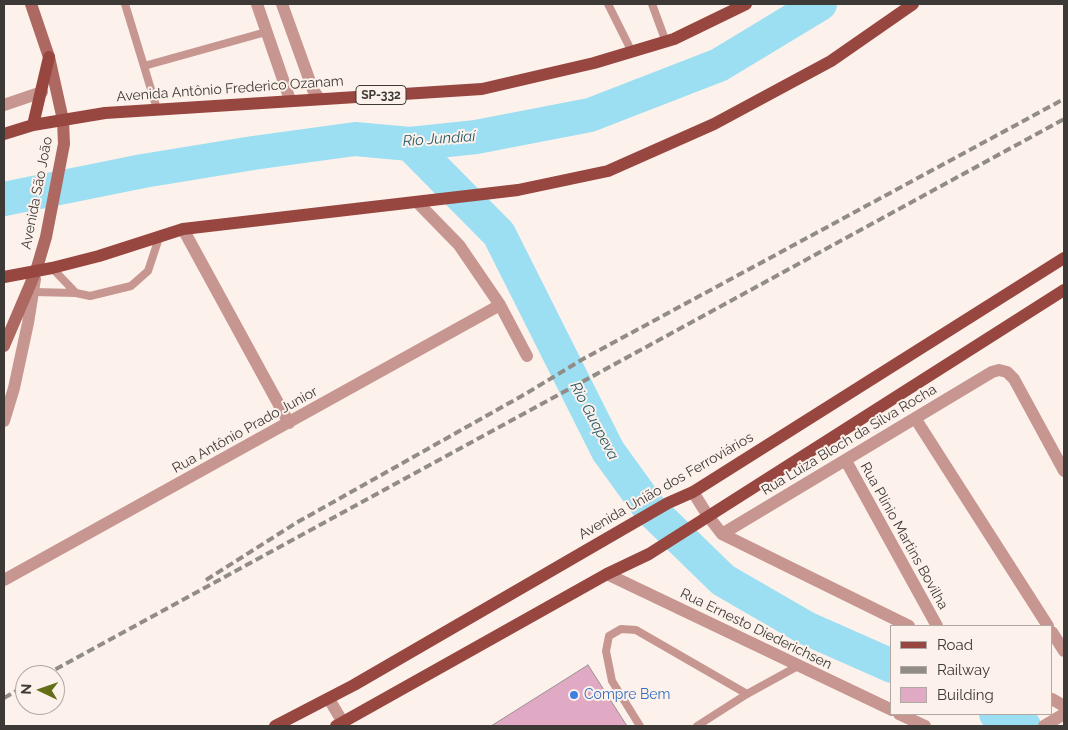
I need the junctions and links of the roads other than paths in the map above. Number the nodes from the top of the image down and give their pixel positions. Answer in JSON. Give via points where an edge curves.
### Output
{"nodes":[{"id":1,"x":32,"y":4,"type":"edge"},
{"id":2,"x":125,"y":4,"type":"edge"},
{"id":3,"x":256,"y":4,"type":"edge"},
{"id":4,"x":282,"y":4,"type":"edge"},
{"id":5,"x":608,"y":4,"type":"edge"},
{"id":6,"x":652,"y":4,"type":"edge"},
{"id":7,"x":746,"y":4,"type":"edge"},
{"id":8,"x":913,"y":4,"type":"edge"},
{"id":9,"x":266,"y":32,"type":"junction"},
{"id":10,"x":666,"y":42,"type":"junction"},
{"id":11,"x":632,"y":52,"type":"junction"},
{"id":12,"x":49,"y":57,"type":"junction"},
{"id":13,"x":144,"y":66,"type":"junction"},
{"id":14,"x":42,"y":92,"type":"junction"},
{"id":15,"x":319,"y":98,"type":"junction"},
{"id":16,"x":290,"y":100,"type":"junction"},
{"id":17,"x":4,"y":105,"type":"edge"},
{"id":18,"x":157,"y":109,"type":"junction"},
{"id":19,"x":63,"y":120,"type":"junction"},
{"id":20,"x":33,"y":125,"type":"junction"},
{"id":21,"x":4,"y":134,"type":"edge"},
{"id":22,"x":417,"y":202,"type":"junction"},
{"id":23,"x":183,"y":229,"type":"junction"},
{"id":24,"x":159,"y":238,"type":"junction"},
{"id":25,"x":1064,"y":258,"type":"edge"},
{"id":26,"x":52,"y":268,"type":"junction"},
{"id":27,"x":36,"y":271,"type":"junction"},
{"id":28,"x":4,"y":277,"type":"edge"},
{"id":29,"x":1064,"y":290,"type":"edge"},
{"id":30,"x":33,"y":292,"type":"junction"},
{"id":31,"x":76,"y":293,"type":"junction"},
{"id":32,"x":500,"y":305,"type":"junction"},
{"id":33,"x":4,"y":346,"type":"edge"},
{"id":34,"x":526,"y":356,"type":"dead end"},
{"id":35,"x":915,"y":418,"type":"junction"},
{"id":36,"x":4,"y":421,"type":"edge"},
{"id":37,"x":289,"y":423,"type":"junction"},
{"id":38,"x":846,"y":461,"type":"junction"},
{"id":39,"x":1064,"y":471,"type":"edge"},
{"id":40,"x":693,"y":492,"type":"junction"},
{"id":41,"x":706,"y":517,"type":"junction"},
{"id":42,"x":722,"y":534,"type":"junction"},
{"id":43,"x":607,"y":574,"type":"junction"},
{"id":44,"x":4,"y":580,"type":"edge"},
{"id":45,"x":907,"y":625,"type":"edge"},
{"id":46,"x":936,"y":625,"type":"edge"},
{"id":47,"x":1047,"y":625,"type":"edge"},
{"id":48,"x":1053,"y":634,"type":"edge"},
{"id":49,"x":1064,"y":651,"type":"edge"},
{"id":50,"x":798,"y":666,"type":"junction"},
{"id":51,"x":747,"y":694,"type":"junction"},
{"id":52,"x":329,"y":699,"type":"junction"},
{"id":53,"x":890,"y":709,"type":"edge"},
{"id":54,"x":901,"y":715,"type":"edge"},
{"id":55,"x":1060,"y":716,"type":"edge"},
{"id":56,"x":709,"y":723,"type":"edge"},
{"id":57,"x":341,"y":725,"type":"edge"},
{"id":58,"x":275,"y":726,"type":"edge"},
{"id":59,"x":640,"y":726,"type":"edge"},
{"id":60,"x":697,"y":726,"type":"edge"},
{"id":61,"x":925,"y":726,"type":"edge"},
{"id":62,"x":1044,"y":726,"type":"edge"}],
"edges":[{"from":1,"to":12,"type":"main road","name":"Avenida São João"},
{"from":2,"to":13,"type":"lane"},
{"from":3,"to":9,"type":"street"},
{"from":4,"to":15,"type":"street","via":[[313,90]]},
{"from":5,"to":11,"type":"lane"},
{"from":6,"to":10,"type":"lane"},
{"from":7,"to":10,"type":"main road","name":"Avenida Antônio Frederico Ozanam","number":"SP-332"},
{"from":8,"to":22,"type":"main road","via":[[831,61],[714,124],[608,171],[518,190]]},
{"from":9,"to":13,"type":"lane"},
{"from":9,"to":16,"type":"street"},
{"from":10,"to":11,"type":"main road","name":"Avenida Antônio Frederico Ozanam","number":"SP-332"},
{"from":11,"to":15,"type":"main road","name":"Avenida Antônio Frederico Ozanam","number":"SP-332","via":[[482,89]]},
{"from":12,"to":14,"type":"main road"},
{"from":12,"to":19,"type":"main road","name":"Avenida São João"},
{"from":13,"to":18,"type":"lane"},
{"from":14,"to":17,"type":"street"},
{"from":14,"to":20,"type":"main road"},
{"from":15,"to":16,"type":"main road","name":"Avenida Antônio Frederico Ozanam","number":"SP-332"},
{"from":16,"to":18,"type":"main road","name":"Avenida Antônio Frederico Ozanam","number":"SP-332"},
{"from":18,"to":19,"type":"main road","name":"Avenida Antônio Frederico Ozanam","number":"SP-332"},
{"from":19,"to":20,"type":"main road","name":"Avenida Antônio Frederico Ozanam","number":"SP-332"},
{"from":19,"to":27,"type":"main road","name":"Avenida São João","via":[[64,144]]},
{"from":20,"to":21,"type":"main road","name":"Avenida Antônio Frederico Ozanam","number":"SP-332"},
{"from":22,"to":23,"type":"main road"},
{"from":22,"to":32,"type":"street","via":[[459,245]]},
{"from":23,"to":24,"type":"main road"},
{"from":23,"to":37,"type":"street"},
{"from":24,"to":26,"type":"main road"},
{"from":24,"to":31,"type":"lane","via":[[148,271],[131,286],[90,296]]},
{"from":25,"to":40,"type":"main road","name":"Avenida União dos Ferroviários"},
{"from":26,"to":27,"type":"main road"},
{"from":26,"to":31,"type":"lane"},
{"from":27,"to":28,"type":"main road"},
{"from":27,"to":30,"type":"street","name":"Avenida São João"},
{"from":27,"to":33,"type":"main road","name":"Avenida São João"},
{"from":29,"to":41,"type":"main road"},
{"from":30,"to":31,"type":"lane"},
{"from":30,"to":36,"type":"street","name":"Avenida São João","via":[[14,388]]},
{"from":32,"to":34,"type":"street"},
{"from":32,"to":37,"type":"street","name":"Rua Antônio Prado Junior"},
{"from":35,"to":38,"type":"street","name":"Rua Luiza Bloch da Silva Rocha"},
{"from":35,"to":39,"type":"street","name":"Rua Luiza Bloch da Silva Rocha","via":[[992,372],[1007,372],[1014,379]]},
{"from":35,"to":47,"type":"street"},
{"from":37,"to":44,"type":"street","name":"Rua Antônio Prado Junior"},
{"from":38,"to":42,"type":"street","name":"Rua Luiza Bloch da Silva Rocha"},
{"from":38,"to":46,"type":"street","name":"Rua Plínio Martins Bovilha"},
{"from":40,"to":41,"type":"street"},
{"from":40,"to":52,"type":"main road","name":"Avenida União dos Ferroviários","via":[[668,503]]},
{"from":41,"to":42,"type":"street"},
{"from":41,"to":43,"type":"main road","via":[[649,554]]},
{"from":42,"to":45,"type":"street"},
{"from":43,"to":50,"type":"street","name":"Rua Ernesto Diederichsen"},
{"from":43,"to":57,"type":"main road"},
{"from":48,"to":49,"type":"street"},
{"from":50,"to":51,"type":"lane"},
{"from":50,"to":53,"type":"street","name":"Rua Ernesto Diederichsen"},
{"from":51,"to":56,"type":"lane"},
{"from":51,"to":59,"type":"lane","via":[[636,630],[621,629],[609,636],[606,651],[612,681]]},
{"from":52,"to":57,"type":"street"},
{"from":52,"to":58,"type":"main road","name":"Avenida União dos Ferroviários"},
{"from":54,"to":61,"type":"street"},
{"from":55,"to":62,"type":"street"},
{"from":56,"to":60,"type":"lane"}]}
